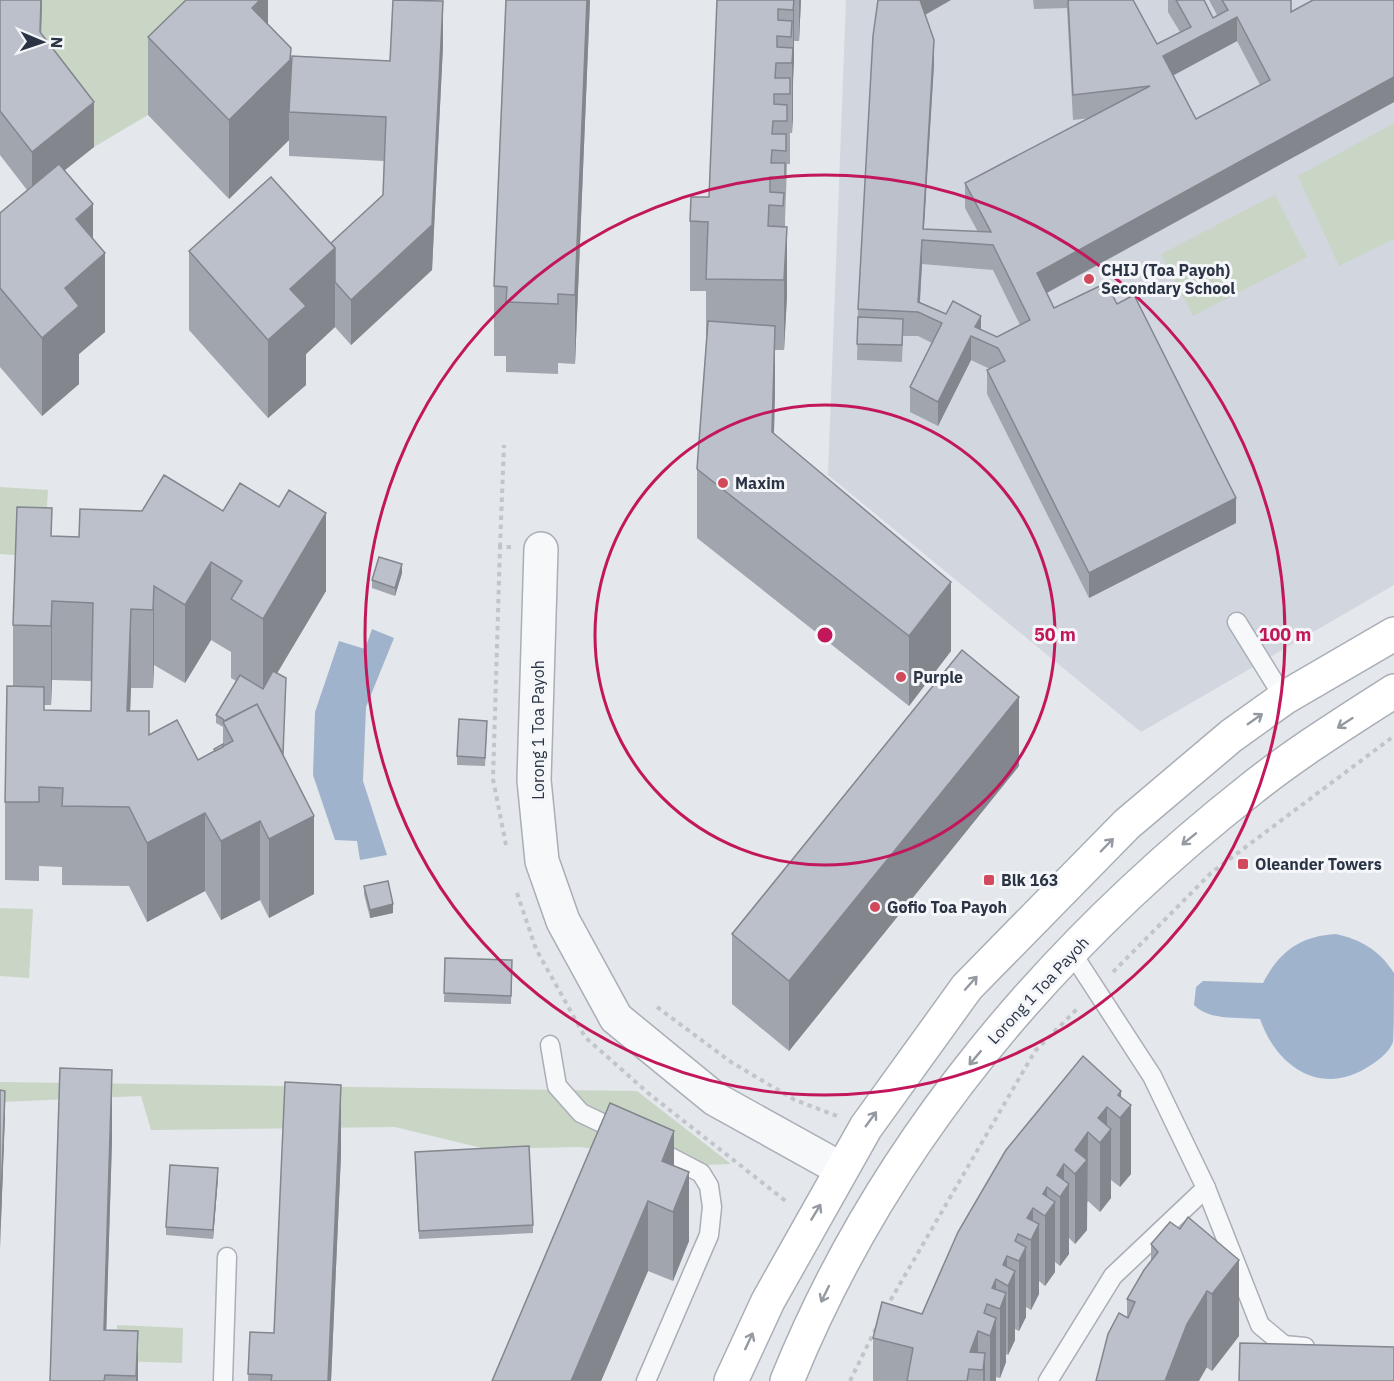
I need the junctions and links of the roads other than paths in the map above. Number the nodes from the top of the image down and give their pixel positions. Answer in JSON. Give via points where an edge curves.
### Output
{"nodes":[{"id":1,"x":541,"y":549,"type":"dead end"},
{"id":2,"x":1237,"y":622,"type":"dead end"},
{"id":3,"x":1394,"y":634,"type":"edge"},
{"id":4,"x":1394,"y":691,"type":"edge"},
{"id":5,"x":1284,"y":698,"type":"junction"},
{"id":6,"x":1072,"y":953,"type":"junction"},
{"id":7,"x":550,"y":1045,"type":"dead end"},
{"id":8,"x":841,"y":1169,"type":"junction"},
{"id":9,"x":1206,"y":1188,"type":"junction"},
{"id":10,"x":227,"y":1257,"type":"dead end"},
{"id":11,"x":1328,"y":1348,"type":"edge"},
{"id":12,"x":223,"y":1381,"type":"edge"},
{"id":13,"x":646,"y":1381,"type":"edge"},
{"id":14,"x":731,"y":1381,"type":"edge"},
{"id":15,"x":787,"y":1381,"type":"edge"},
{"id":16,"x":1048,"y":1381,"type":"edge"}],
"edges":[{"from":1,"to":8,"type":"street","name":"Lorong 1 Toa Payoh","via":[[534,780],[542,861],[563,921],[616,1018],[715,1099]]},
{"from":2,"to":5,"type":"lane"},
{"from":3,"to":5,"type":"main road"},
{"from":4,"to":6,"type":"main road","name":"Lorong 1 Toa Payoh","one_way":true,"via":[[1227,808],[1126,896]]},
{"from":8,"to":5,"type":"main road","one_way":true,"via":[[866,1127],[967,987],[1013,937],[1127,824],[1231,736]]},
{"from":6,"to":9,"type":"lane","via":[[1152,1076]]},
{"from":6,"to":15,"type":"main road","name":"Lorong 1 Toa Payoh","one_way":true,"via":[[971,1062],[934,1113],[851,1241]]},
{"from":7,"to":13,"type":"lane","via":[[557,1086],[581,1113],[701,1173],[709,1186],[710,1235]]},
{"from":14,"to":8,"type":"main road","one_way":true,"via":[[768,1300]]},
{"from":9,"to":11,"type":"lane","via":[[1260,1325],[1284,1351]]},
{"from":9,"to":16,"type":"lane","via":[[1113,1276]]},
{"from":10,"to":12,"type":"lane"}]}
